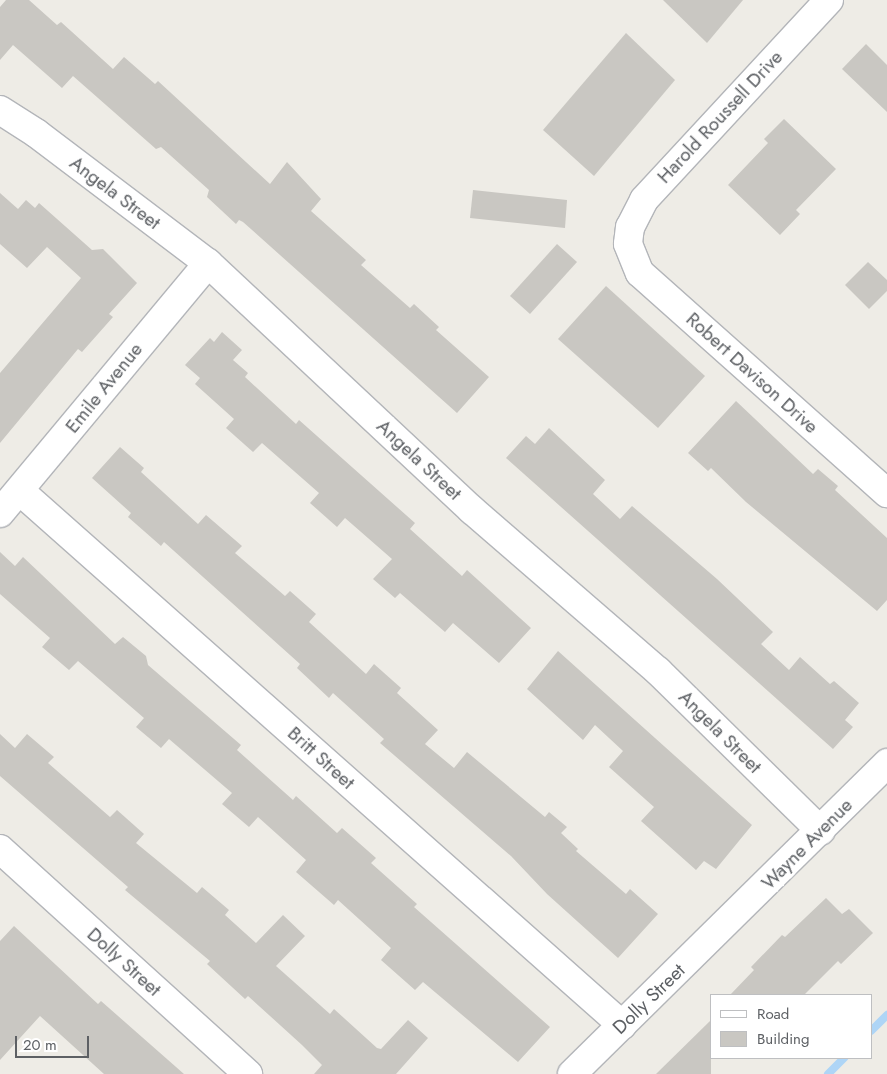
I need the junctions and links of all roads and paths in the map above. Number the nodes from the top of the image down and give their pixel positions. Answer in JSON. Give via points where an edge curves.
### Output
{"nodes":[{"id":1,"x":829,"y":0,"type":"edge"},
{"id":2,"x":0,"y":110,"type":"edge"},
{"id":3,"x":628,"y":244,"type":"joint"},
{"id":4,"x":208,"y":263,"type":"junction"},
{"id":5,"x":20,"y":491,"type":"junction"},
{"id":6,"x":887,"y":494,"type":"edge"},
{"id":7,"x":0,"y":513,"type":"edge"},
{"id":8,"x":887,"y":763,"type":"edge"},
{"id":9,"x":821,"y":831,"type":"junction"},
{"id":10,"x":0,"y":850,"type":"edge"},
{"id":11,"x":725,"y":924,"type":"joint"},
{"id":12,"x":622,"y":1025,"type":"junction"},
{"id":13,"x":248,"y":1074,"type":"edge"},
{"id":14,"x":572,"y":1074,"type":"edge"}],
"edges":[{"from":1,"to":3,"type":"street","name":"Harold Roussell Drive","via":[[644,200],[630,227]]},
{"from":2,"to":4,"type":"street","name":"Angela Street","via":[[36,133]]},
{"from":3,"to":6,"type":"street","name":"Robert Davison Drive","via":[[640,273]]},
{"from":4,"to":5,"type":"street","name":"Emile Avenue"},
{"from":4,"to":9,"type":"street","name":"Angela Street","via":[[472,510],[658,671]]},
{"from":5,"to":7,"type":"street","name":"Emile Avenue"},
{"from":5,"to":12,"type":"street","name":"Britt Street"},
{"from":8,"to":9,"type":"street","name":"Wayne Avenue"},
{"from":9,"to":11,"type":"street","name":"Wayne Avenue"},
{"from":10,"to":13,"type":"street","name":"Dolly Street"},
{"from":11,"to":12,"type":"street","name":"Dolly Street"},
{"from":12,"to":14,"type":"street","name":"Dolly Street"}]}
